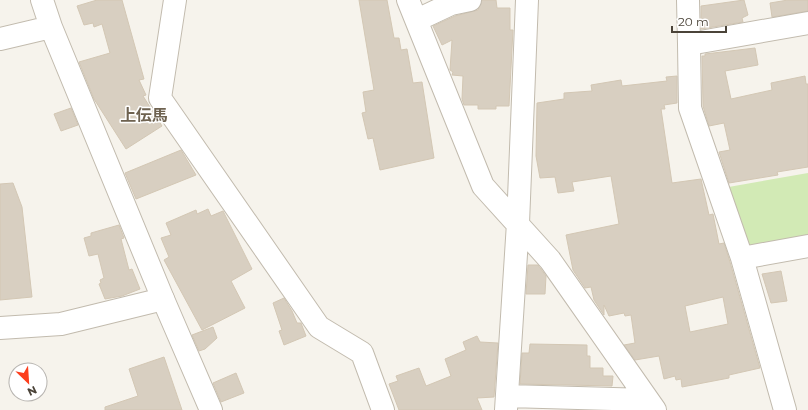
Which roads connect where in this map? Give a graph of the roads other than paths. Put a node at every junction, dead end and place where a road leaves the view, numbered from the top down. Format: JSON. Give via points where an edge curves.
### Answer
{"nodes":[{"id":1,"x":42,"y":0,"type":"edge"},
{"id":2,"x":175,"y":0,"type":"edge"},
{"id":3,"x":408,"y":0,"type":"edge"},
{"id":4,"x":470,"y":0,"type":"edge"},
{"id":5,"x":527,"y":0,"type":"edge"},
{"id":6,"x":688,"y":0,"type":"edge"},
{"id":7,"x":417,"y":20,"type":"junction"},
{"id":8,"x":808,"y":23,"type":"edge"},
{"id":9,"x":51,"y":27,"type":"junction"},
{"id":10,"x":0,"y":39,"type":"edge"},
{"id":11,"x":689,"y":44,"type":"junction"},
{"id":12,"x":518,"y":223,"type":"junction"},
{"id":13,"x":808,"y":246,"type":"edge"},
{"id":14,"x":742,"y":258,"type":"junction"},
{"id":15,"x":162,"y":299,"type":"junction"},
{"id":16,"x":0,"y":328,"type":"edge"},
{"id":17,"x":507,"y":403,"type":"edge"},
{"id":18,"x":652,"y":405,"type":"edge"},
{"id":19,"x":211,"y":410,"type":"edge"},
{"id":20,"x":382,"y":410,"type":"edge"},
{"id":21,"x":785,"y":410,"type":"edge"}],
"edges":[{"from":1,"to":9,"type":"street"},
{"from":2,"to":20,"type":"street","via":[[160,98],[319,327],[362,353]]},
{"from":3,"to":7,"type":"street"},
{"from":4,"to":7,"type":"street","via":[[451,4]]},
{"from":5,"to":12,"type":"street"},
{"from":6,"to":11,"type":"street"},
{"from":7,"to":12,"type":"street","via":[[483,186]]},
{"from":8,"to":11,"type":"street"},
{"from":9,"to":10,"type":"street"},
{"from":9,"to":15,"type":"street"},
{"from":11,"to":14,"type":"street","via":[[690,108]]},
{"from":12,"to":17,"type":"street"},
{"from":12,"to":18,"type":"street","via":[[550,260]]},
{"from":13,"to":14,"type":"street"},
{"from":14,"to":21,"type":"street"},
{"from":15,"to":16,"type":"street","via":[[61,324]]},
{"from":15,"to":19,"type":"street"},
{"from":17,"to":18,"type":"street"}]}
